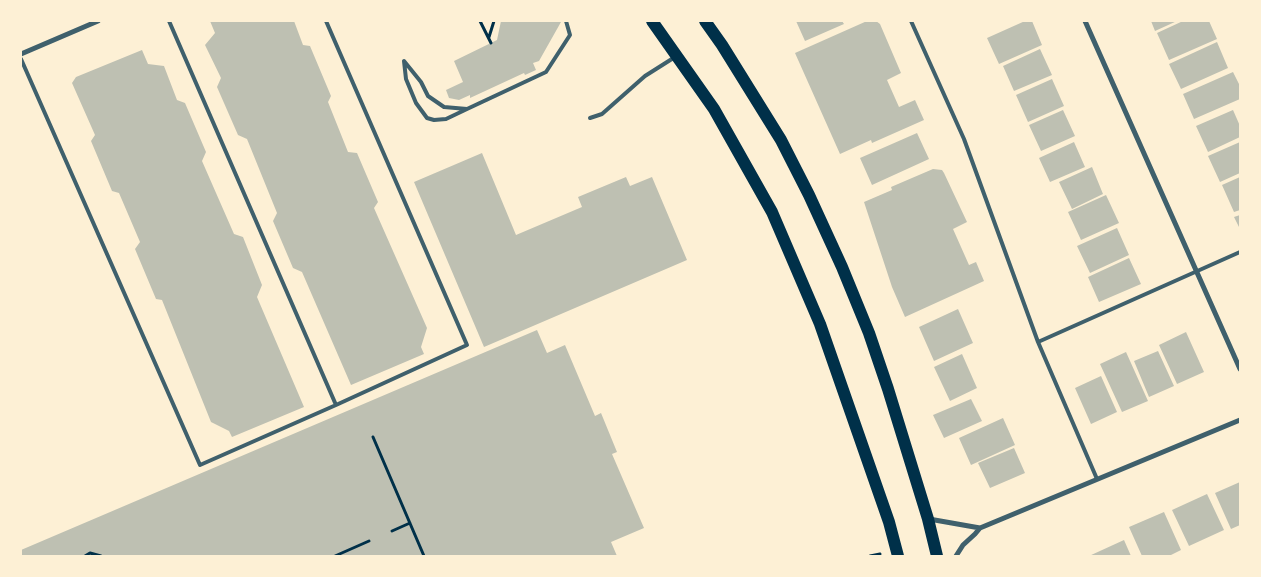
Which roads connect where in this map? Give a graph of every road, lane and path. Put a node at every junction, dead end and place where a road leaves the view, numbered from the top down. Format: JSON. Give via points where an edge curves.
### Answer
{"nodes":[{"id":1,"x":98,"y":21,"type":"edge"},
{"id":2,"x":169,"y":21,"type":"edge"},
{"id":3,"x":326,"y":21,"type":"edge"},
{"id":4,"x":480,"y":21,"type":"edge"},
{"id":5,"x":494,"y":21,"type":"edge"},
{"id":6,"x":566,"y":21,"type":"edge"},
{"id":7,"x":652,"y":21,"type":"edge"},
{"id":8,"x":705,"y":21,"type":"edge"},
{"id":9,"x":911,"y":21,"type":"edge"},
{"id":10,"x":1085,"y":21,"type":"edge"},
{"id":11,"x":489,"y":38,"type":"junction"},
{"id":12,"x":491,"y":43,"type":"dead end"},
{"id":13,"x":21,"y":54,"type":"edge"},
{"id":14,"x":677,"y":56,"type":"junction"},
{"id":15,"x":21,"y":58,"type":"edge"},
{"id":16,"x":467,"y":108,"type":"junction"},
{"id":17,"x":590,"y":118,"type":"dead end"},
{"id":18,"x":1240,"y":252,"type":"edge"},
{"id":19,"x":1196,"y":271,"type":"junction"},
{"id":20,"x":1038,"y":342,"type":"junction"},
{"id":21,"x":1240,"y":369,"type":"edge"},
{"id":22,"x":336,"y":405,"type":"junction"},
{"id":23,"x":1240,"y":420,"type":"edge"},
{"id":24,"x":373,"y":437,"type":"dead end"},
{"id":25,"x":1097,"y":479,"type":"junction"},
{"id":26,"x":928,"y":519,"type":"junction"},
{"id":27,"x":410,"y":524,"type":"junction"},
{"id":28,"x":980,"y":528,"type":"junction"},
{"id":29,"x":392,"y":532,"type":"dead end"},
{"id":30,"x":369,"y":541,"type":"dead end"},
{"id":31,"x":85,"y":556,"type":"edge"},
{"id":32,"x":101,"y":556,"type":"edge"},
{"id":33,"x":335,"y":556,"type":"edge"},
{"id":34,"x":424,"y":556,"type":"edge"},
{"id":35,"x":898,"y":556,"type":"edge"},
{"id":36,"x":936,"y":556,"type":"edge"},
{"id":37,"x":956,"y":556,"type":"edge"}],
"edges":[{"from":1,"to":13,"type":"street"},
{"from":2,"to":22,"type":"lane"},
{"from":3,"to":22,"type":"lane","via":[[467,346]]},
{"from":4,"to":11,"type":"path"},
{"from":5,"to":11,"type":"path"},
{"from":6,"to":16,"type":"lane","via":[[570,35],[546,72]]},
{"from":7,"to":14,"type":"main road"},
{"from":8,"to":26,"type":"main road","via":[[781,140],[828,235],[869,332]]},
{"from":9,"to":20,"type":"lane","via":[[964,140]]},
{"from":10,"to":19,"type":"street"},
{"from":11,"to":12,"type":"path"},
{"from":14,"to":17,"type":"lane","via":[[646,76],[602,114]]},
{"from":14,"to":35,"type":"main road","via":[[714,109],[763,193],[804,284],[858,428]]},
{"from":15,"to":22,"type":"lane","via":[[200,465]]},
{"from":16,"to":16,"type":"lane","via":[[444,108],[428,96],[422,82],[404,61],[406,80],[427,118],[446,119]]},
{"from":18,"to":19,"type":"lane"},
{"from":19,"to":20,"type":"lane"},
{"from":19,"to":21,"type":"street"},
{"from":20,"to":25,"type":"lane"},
{"from":23,"to":25,"type":"street"},
{"from":24,"to":27,"type":"path"},
{"from":25,"to":28,"type":"street"},
{"from":26,"to":28,"type":"street"},
{"from":26,"to":36,"type":"main road"},
{"from":27,"to":29,"type":"path"},
{"from":27,"to":34,"type":"path"},
{"from":28,"to":37,"type":"street","via":[[962,545]]},
{"from":30,"to":33,"type":"path"},
{"from":31,"to":32,"type":"path","via":[[90,553]]}]}
